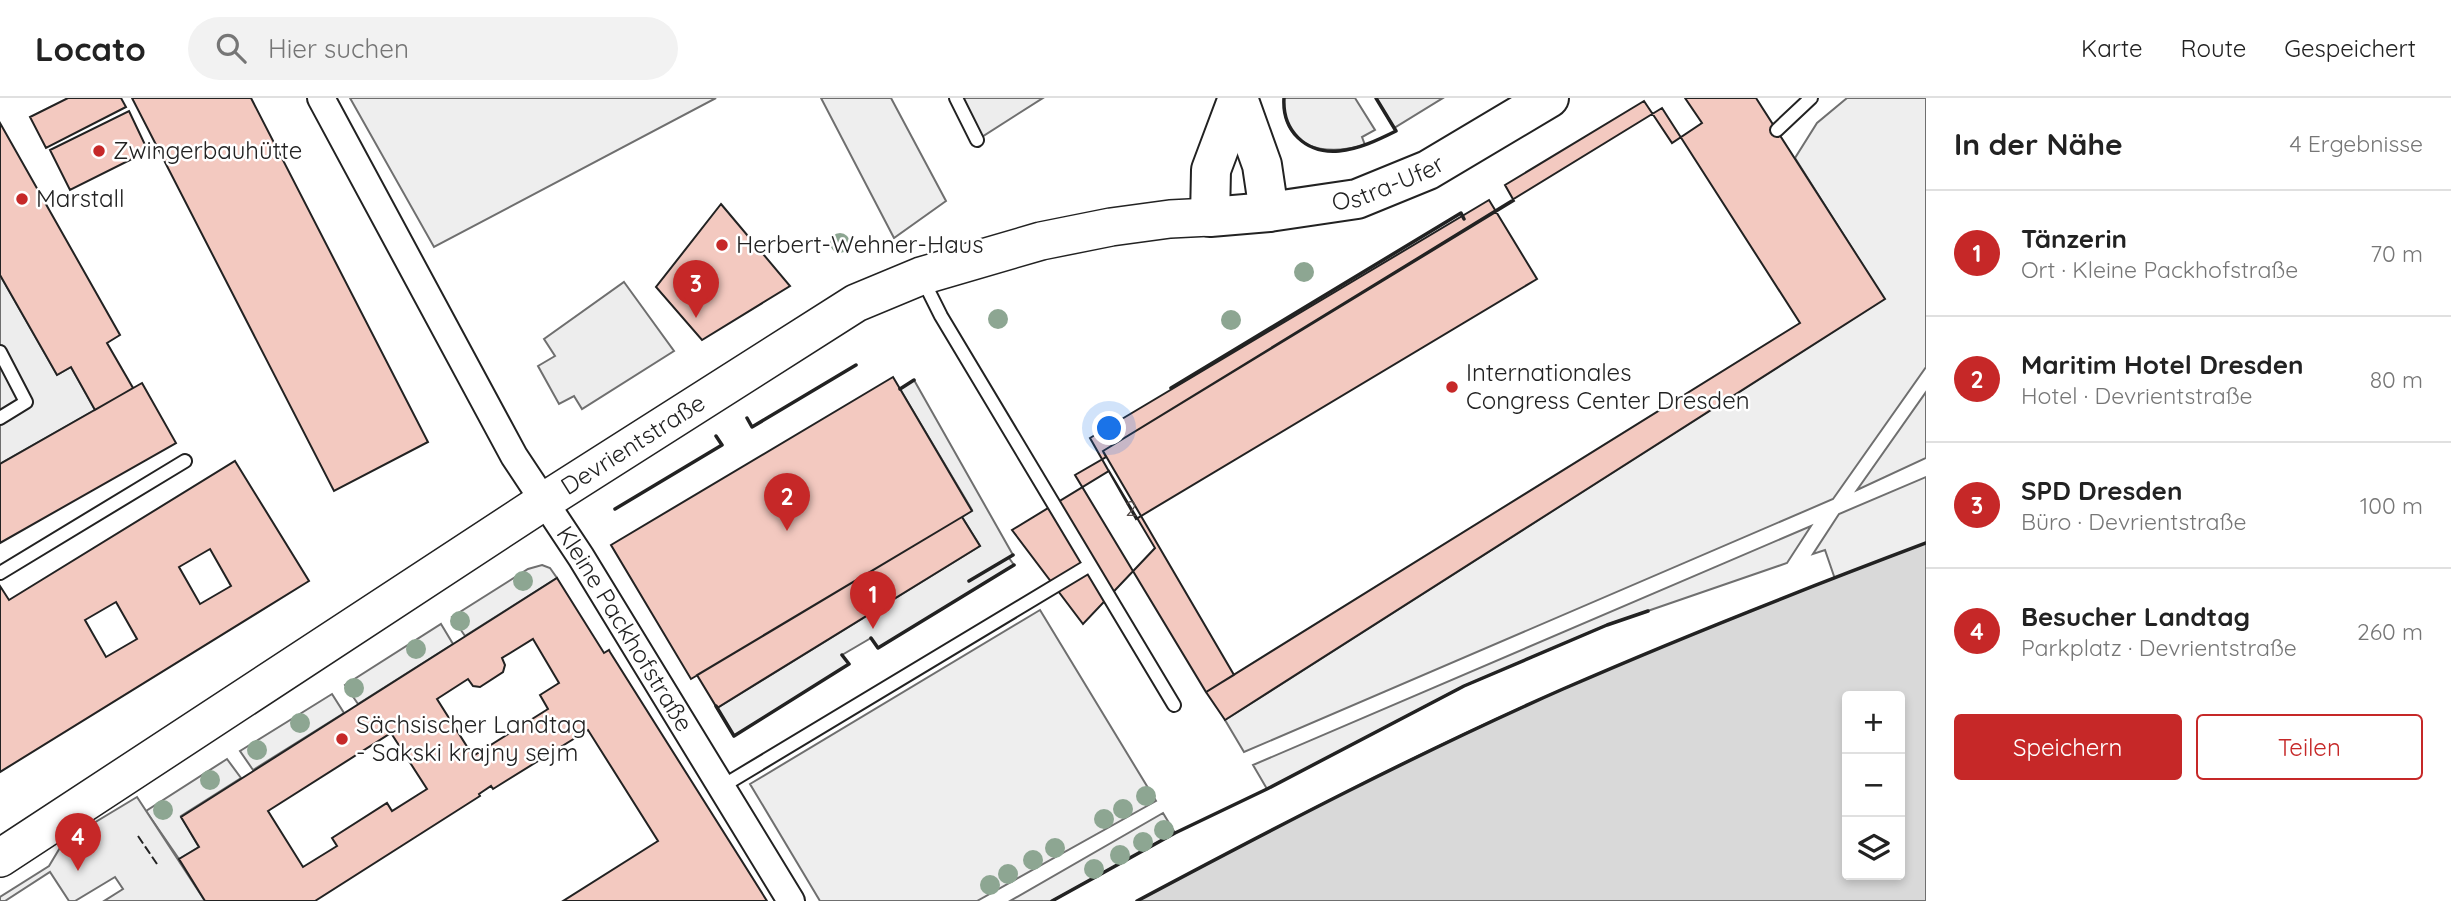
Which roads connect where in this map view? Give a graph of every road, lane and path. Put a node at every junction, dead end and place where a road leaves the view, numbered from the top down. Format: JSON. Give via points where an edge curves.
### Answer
{"nodes":[{"id":1,"x":321,"y":98,"type":"edge"},
{"id":2,"x":956,"y":98,"type":"edge"},
{"id":3,"x":1238,"y":98,"type":"edge"},
{"id":4,"x":1549,"y":98,"type":"edge"},
{"id":5,"x":1811,"y":98,"type":"edge"},
{"id":6,"x":1777,"y":130,"type":"dead end"},
{"id":7,"x":977,"y":140,"type":"dead end"},
{"id":8,"x":1269,"y":212,"type":"junction"},
{"id":9,"x":1210,"y":217,"type":"junction"},
{"id":10,"x":921,"y":276,"type":"junction"},
{"id":11,"x":0,"y":352,"type":"edge"},
{"id":12,"x":0,"y":418,"type":"edge"},
{"id":13,"x":185,"y":461,"type":"dead end"},
{"id":14,"x":543,"y":502,"type":"junction"},
{"id":15,"x":1090,"y":565,"type":"junction"},
{"id":16,"x":0,"y":573,"type":"edge"},
{"id":17,"x":1174,"y":705,"type":"dead end"},
{"id":18,"x":721,"y":787,"type":"junction"},
{"id":19,"x":0,"y":858,"type":"edge"},
{"id":20,"x":791,"y":901,"type":"edge"}],
"edges":[{"from":1,"to":14,"type":"street","name":"Kleine Packhofstraße"},
{"from":2,"to":7,"type":"lane"},
{"from":3,"to":8,"type":"main road","via":[[1262,165]]},
{"from":3,"to":9,"type":"main road","via":[[1211,170]]},
{"from":4,"to":8,"type":"main road","name":"Ostra-Ufer","via":[[1428,170],[1394,185],[1357,200]]},
{"from":5,"to":6,"type":"lane"},
{"from":8,"to":9,"type":"main road","name":"Ostra-Ufer"},
{"from":9,"to":10,"type":"main road","name":"Devrientstraße","via":[[1111,227],[1041,241]]},
{"from":10,"to":14,"type":"main road","name":"Devrientstraße","via":[[856,303]]},
{"from":10,"to":15,"type":"lane"},
{"from":11,"to":12,"type":"lane","via":[[26,402]]},
{"from":13,"to":16,"type":"lane"},
{"from":14,"to":18,"type":"street","name":"Kleine Packhofstraße"},
{"from":14,"to":19,"type":"main road","name":"Devrientstraße"},
{"from":15,"to":17,"type":"lane"},
{"from":15,"to":18,"type":"lane"},
{"from":18,"to":20,"type":"street","name":"Kleine Packhofstraße"}]}
